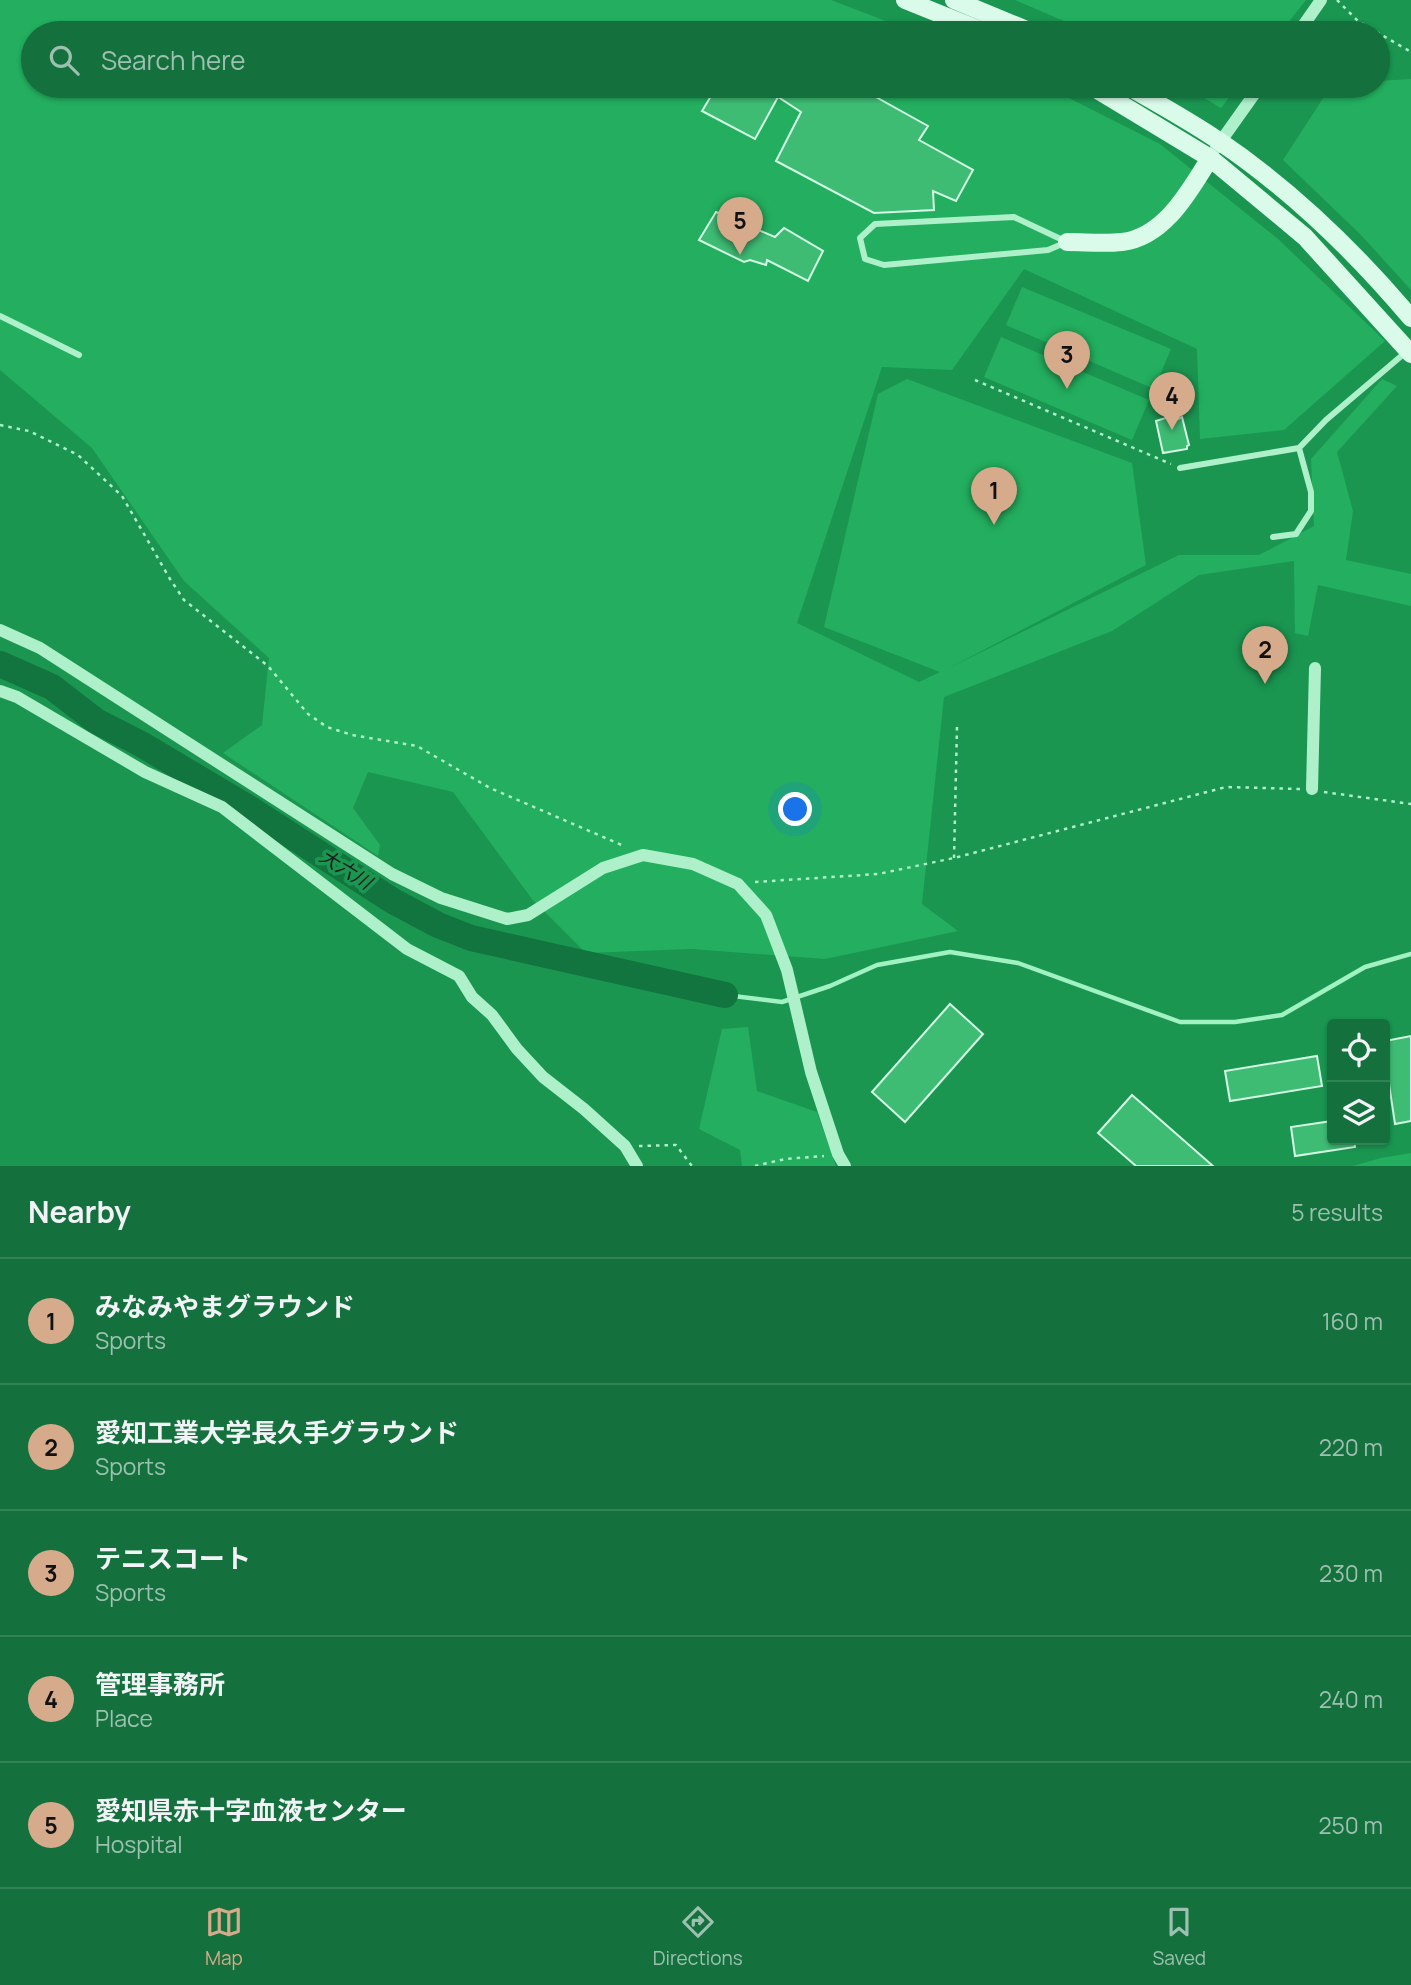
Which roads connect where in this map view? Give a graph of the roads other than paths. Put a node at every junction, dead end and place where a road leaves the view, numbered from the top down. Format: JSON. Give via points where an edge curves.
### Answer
{"nodes":[{"id":1,"x":905,"y":0,"type":"edge"},
{"id":2,"x":954,"y":0,"type":"edge"},
{"id":3,"x":1321,"y":0,"type":"edge"},
{"id":4,"x":957,"y":21,"type":"edge"},
{"id":5,"x":1005,"y":21,"type":"edge"},
{"id":6,"x":1307,"y":21,"type":"edge"},
{"id":7,"x":1111,"y":98,"type":"edge"},
{"id":8,"x":1148,"y":98,"type":"edge"},
{"id":9,"x":1251,"y":98,"type":"edge"},
{"id":10,"x":1220,"y":141,"type":"junction"},
{"id":11,"x":1210,"y":158,"type":"junction"},
{"id":12,"x":1067,"y":242,"type":"junction"},
{"id":13,"x":0,"y":316,"type":"edge"},
{"id":14,"x":1411,"y":318,"type":"edge"},
{"id":15,"x":1409,"y":352,"type":"edge"},
{"id":16,"x":79,"y":355,"type":"dead end"},
{"id":17,"x":1299,"y":448,"type":"junction"},
{"id":18,"x":1180,"y":468,"type":"road end"},
{"id":19,"x":1273,"y":537,"type":"dead end"},
{"id":20,"x":0,"y":630,"type":"edge"},
{"id":21,"x":1315,"y":667,"type":"dead end"},
{"id":22,"x":0,"y":691,"type":"edge"},
{"id":23,"x":1311,"y":789,"type":"road end"},
{"id":24,"x":637,"y":1166,"type":"edge"},
{"id":25,"x":845,"y":1166,"type":"edge"}],
"edges":[{"from":1,"to":4,"type":"main road"},
{"from":2,"to":5,"type":"main road"},
{"from":3,"to":6,"type":"street"},
{"from":7,"to":11,"type":"main road"},
{"from":8,"to":10,"type":"main road"},
{"from":9,"to":10,"type":"street"},
{"from":10,"to":11,"type":"street"},
{"from":10,"to":14,"type":"main road","via":[[1320,223]]},
{"from":11,"to":12,"type":"main road","via":[[1182,202],[1153,230],[1124,242]]},
{"from":11,"to":15,"type":"main road","via":[[1305,237]]},
{"from":12,"to":12,"type":"lane","via":[[1048,250],[884,265],[865,259],[860,238],[875,225],[1014,217]]},
{"from":13,"to":16,"type":"lane"},
{"from":15,"to":17,"type":"lane"},
{"from":17,"to":18,"type":"lane"},
{"from":17,"to":19,"type":"lane","via":[[1311,492],[1311,512],[1296,534]]},
{"from":20,"to":25,"type":"street","via":[[40,648],[392,874],[441,898],[507,919],[528,915],[603,868],[643,855],[693,864],[738,884],[766,915],[787,970],[810,1072]]},
{"from":21,"to":23,"type":"street"},
{"from":22,"to":24,"type":"street","via":[[18,697],[145,772],[222,807],[408,949],[459,976],[472,998],[492,1015],[543,1077],[625,1146]]}]}
